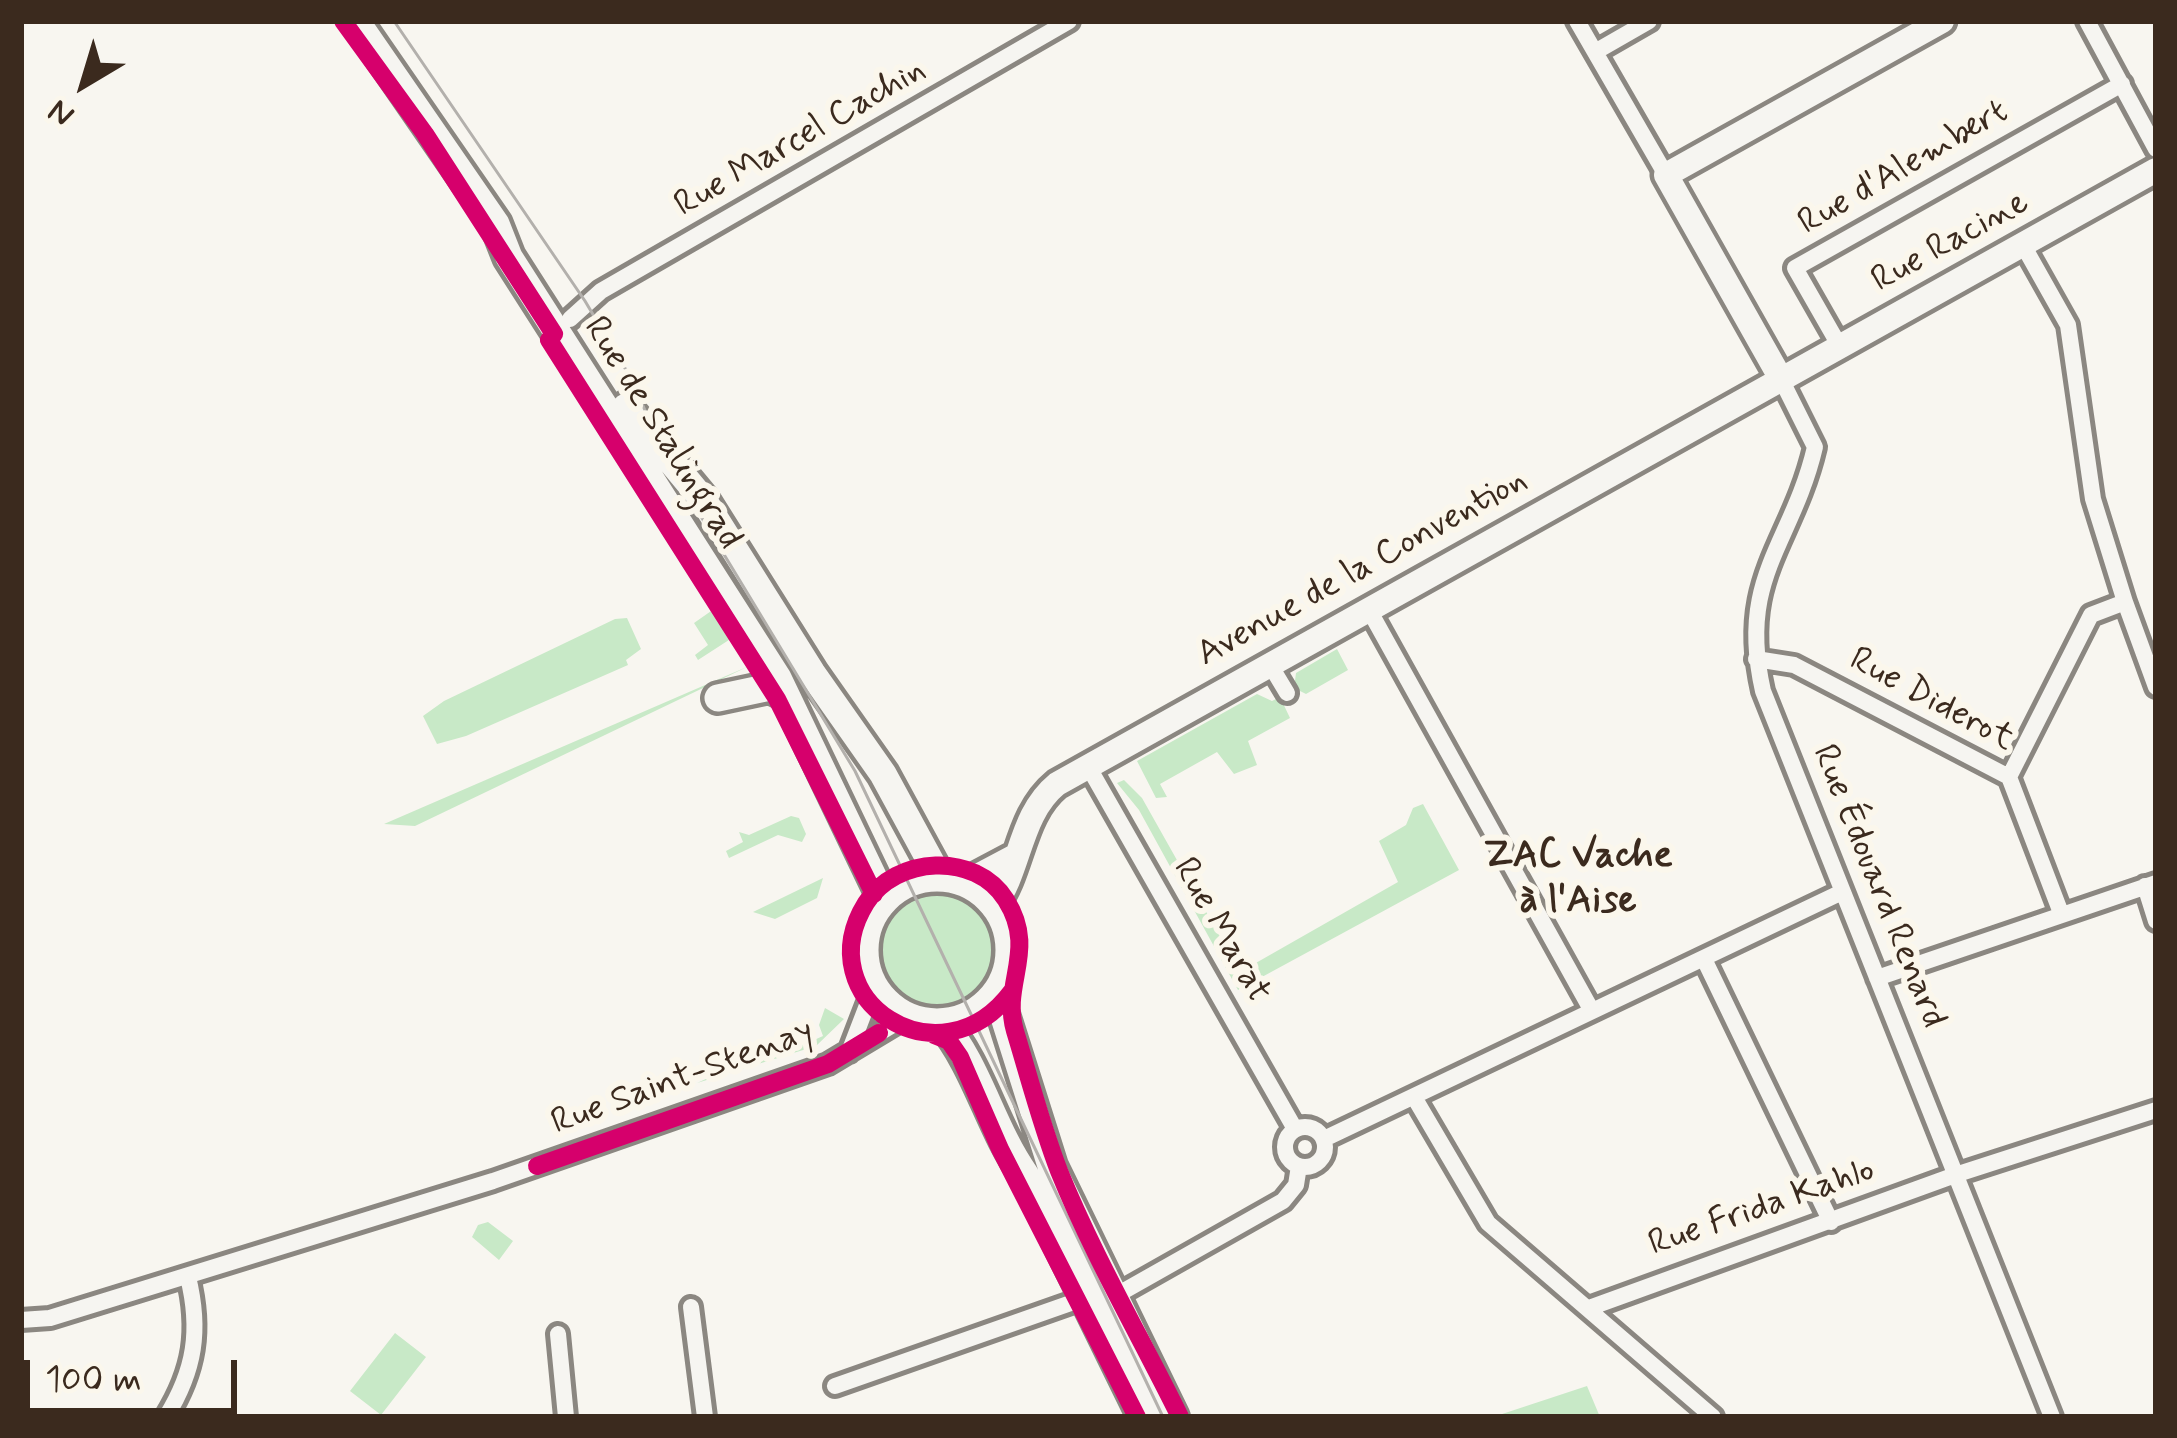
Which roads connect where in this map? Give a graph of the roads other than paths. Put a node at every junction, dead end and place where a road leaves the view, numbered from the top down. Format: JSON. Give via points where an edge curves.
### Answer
{"nodes":[{"id":1,"x":356,"y":21,"type":"edge"},
{"id":2,"x":1070,"y":21,"type":"edge"},
{"id":3,"x":1577,"y":21,"type":"edge"},
{"id":4,"x":1649,"y":21,"type":"edge"},
{"id":5,"x":1942,"y":21,"type":"edge"},
{"id":6,"x":2087,"y":21,"type":"edge"},
{"id":7,"x":1595,"y":52,"type":"junction"},
{"id":8,"x":2122,"y":84,"type":"junction"},
{"id":9,"x":2156,"y":148,"type":"edge"},
{"id":10,"x":2156,"y":170,"type":"edge"},
{"id":11,"x":1666,"y":175,"type":"junction"},
{"id":12,"x":2023,"y":245,"type":"junction"},
{"id":13,"x":567,"y":330,"type":"junction"},
{"id":14,"x":1839,"y":345,"type":"junction"},
{"id":15,"x":1781,"y":379,"type":"junction"},
{"id":16,"x":2125,"y":602,"type":"junction"},
{"id":17,"x":1367,"y":608,"type":"junction"},
{"id":18,"x":760,"y":650,"type":"junction"},
{"id":19,"x":1756,"y":658,"type":"junction"},
{"id":20,"x":1269,"y":663,"type":"junction"},
{"id":21,"x":2156,"y":683,"type":"edge"},
{"id":22,"x":1286,"y":693,"type":"dead end"},
{"id":23,"x":786,"y":695,"type":"junction"},
{"id":24,"x":1088,"y":766,"type":"junction"},
{"id":25,"x":2009,"y":777,"type":"junction"},
{"id":26,"x":1013,"y":857,"type":"junction"},
{"id":27,"x":952,"y":880,"type":"junction"},
{"id":28,"x":2151,"y":884,"type":"edge"},
{"id":29,"x":1842,"y":892,"type":"junction"},
{"id":30,"x":884,"y":899,"type":"junction"},
{"id":31,"x":994,"y":906,"type":"junction"},
{"id":32,"x":2061,"y":914,"type":"junction"},
{"id":33,"x":2156,"y":921,"type":"edge"},
{"id":34,"x":1704,"y":959,"type":"junction"},
{"id":35,"x":1877,"y":979,"type":"junction"},
{"id":36,"x":874,"y":987,"type":"junction"},
{"id":37,"x":996,"y":992,"type":"junction"},
{"id":38,"x":1592,"y":1011,"type":"junction"},
{"id":39,"x":908,"y":1016,"type":"junction"},
{"id":40,"x":942,"y":1022,"type":"junction"},
{"id":41,"x":849,"y":1052,"type":"junction"},
{"id":42,"x":1414,"y":1097,"type":"junction"},
{"id":43,"x":2156,"y":1110,"type":"edge"},
{"id":44,"x":1294,"y":1129,"type":"junction"},
{"id":45,"x":1324,"y":1139,"type":"junction"},
{"id":46,"x":1298,"y":1166,"type":"junction"},
{"id":47,"x":1958,"y":1174,"type":"junction"},
{"id":48,"x":1831,"y":1222,"type":"junction"},
{"id":49,"x":188,"y":1277,"type":"junction"},
{"id":50,"x":1115,"y":1296,"type":"junction"},
{"id":51,"x":1085,"y":1298,"type":"junction"},
{"id":52,"x":692,"y":1307,"type":"dead end"},
{"id":53,"x":1589,"y":1308,"type":"junction"},
{"id":54,"x":21,"y":1320,"type":"edge"},
{"id":55,"x":558,"y":1334,"type":"dead end"},
{"id":56,"x":836,"y":1386,"type":"dead end"},
{"id":57,"x":166,"y":1417,"type":"edge"},
{"id":58,"x":566,"y":1417,"type":"edge"},
{"id":59,"x":705,"y":1417,"type":"edge"},
{"id":60,"x":1144,"y":1417,"type":"edge"},
{"id":61,"x":1173,"y":1417,"type":"edge"},
{"id":62,"x":1713,"y":1417,"type":"edge"},
{"id":63,"x":2052,"y":1417,"type":"edge"}],
"edges":[{"from":1,"to":13,"type":"main road","name":"Rue de Stalingrad","via":[[496,224],[512,230]]},
{"from":2,"to":13,"type":"street","name":"Rue Marcel Cachin","via":[[601,291]]},
{"from":3,"to":7,"type":"street"},
{"from":4,"to":7,"type":"street"},
{"from":5,"to":11,"type":"street"},
{"from":6,"to":8,"type":"street"},
{"from":7,"to":11,"type":"street"},
{"from":8,"to":9,"type":"street"},
{"from":8,"to":14,"type":"street","name":"Rue d'Alembert","via":[[1795,268]]},
{"from":10,"to":12,"type":"street","name":"Rue Racine"},
{"from":11,"to":15,"type":"street"},
{"from":12,"to":14,"type":"street","name":"Rue Racine"},
{"from":12,"to":16,"type":"street","via":[[2068,325],[2093,499]]},
{"from":13,"to":18,"type":"main road","name":"Rue de Stalingrad"},
{"from":13,"to":27,"type":"main road","name":"Rue de Stalingrad","via":[[704,501]]},
{"from":14,"to":15,"type":"street","name":"Rue Racine"},
{"from":15,"to":17,"type":"street","name":"Avenue de la Convention"},
{"from":15,"to":19,"type":"street","name":"Rue Édouard Renard","via":[[1815,447],[1760,586]]},
{"from":16,"to":21,"type":"street"},
{"from":16,"to":25,"type":"street","via":[[2091,615]]},
{"from":17,"to":20,"type":"street","name":"Avenue de la Convention"},
{"from":17,"to":38,"type":"street"},
{"from":18,"to":23,"type":"main road","name":"Rue de Stalingrad"},
{"from":18,"to":23,"type":"main road","via":[[751,674],[718,698],[761,687]]},
{"from":19,"to":25,"type":"street","name":"Rue Diderot","via":[[1794,665]]},
{"from":19,"to":29,"type":"street","name":"Rue Édouard Renard"},
{"from":20,"to":22,"type":"street"},
{"from":20,"to":24,"type":"street","name":"Avenue de la Convention"},
{"from":23,"to":30,"type":"main road","name":"Rue de Stalingrad"},
{"from":24,"to":26,"type":"street","name":"Avenue de la Convention","via":[[1045,795]]},
{"from":24,"to":44,"type":"street","name":"Rue Marat"},
{"from":25,"to":32,"type":"street","name":"Rue Diderot"},
{"from":26,"to":27,"type":"street"},
{"from":26,"to":31,"type":"street","name":"Avenue de la Convention"},
{"from":27,"to":30,"type":"main road","via":[[911,881]]},
{"from":27,"to":31,"type":"main road"},
{"from":28,"to":32,"type":"street"},
{"from":28,"to":33,"type":"street"},
{"from":29,"to":34,"type":"street"},
{"from":29,"to":35,"type":"street","name":"Rue Édouard Renard"},
{"from":30,"to":36,"type":"main road","via":[[865,939]]},
{"from":31,"to":37,"type":"main road","via":[[1009,956]]},
{"from":32,"to":35,"type":"street"},
{"from":34,"to":38,"type":"street"},
{"from":34,"to":48,"type":"street"},
{"from":35,"to":47,"type":"street","name":"Rue Édouard Renard"},
{"from":36,"to":39,"type":"main road"},
{"from":36,"to":41,"type":"street","name":"Rue Saint-Stenay"},
{"from":37,"to":40,"type":"main road","via":[[973,1012]]},
{"from":37,"to":50,"type":"main road","via":[[1051,1166]]},
{"from":38,"to":42,"type":"street"},
{"from":39,"to":40,"type":"main road"},
{"from":39,"to":41,"type":"street","name":"Rue Saint-Stenay"},
{"from":40,"to":51,"type":"main road"},
{"from":41,"to":49,"type":"street","name":"Rue Saint-Stenay","via":[[502,1178]]},
{"from":42,"to":45,"type":"street"},
{"from":42,"to":53,"type":"street","via":[[1488,1223]]},
{"from":43,"to":47,"type":"street","name":"Rue Frida Kahlo"},
{"from":44,"to":45,"type":"street","via":[[1308,1126]]},
{"from":44,"to":46,"type":"street","via":[[1285,1152]]},
{"from":45,"to":46,"type":"street","via":[[1322,1158]]},
{"from":46,"to":50,"type":"street","via":[[1283,1201]]},
{"from":47,"to":48,"type":"street","name":"Rue Frida Kahlo"},
{"from":47,"to":63,"type":"street","name":"Rue Édouard Renard"},
{"from":48,"to":53,"type":"street","name":"Rue Frida Kahlo"},
{"from":49,"to":54,"type":"street","name":"Rue Saint-Stenay"},
{"from":49,"to":57,"type":"street","via":[[198,1330]]},
{"from":50,"to":61,"type":"main road"},
{"from":51,"to":56,"type":"street"},
{"from":51,"to":60,"type":"main road"},
{"from":52,"to":59,"type":"street"},
{"from":53,"to":62,"type":"street"},
{"from":55,"to":58,"type":"street"}]}
